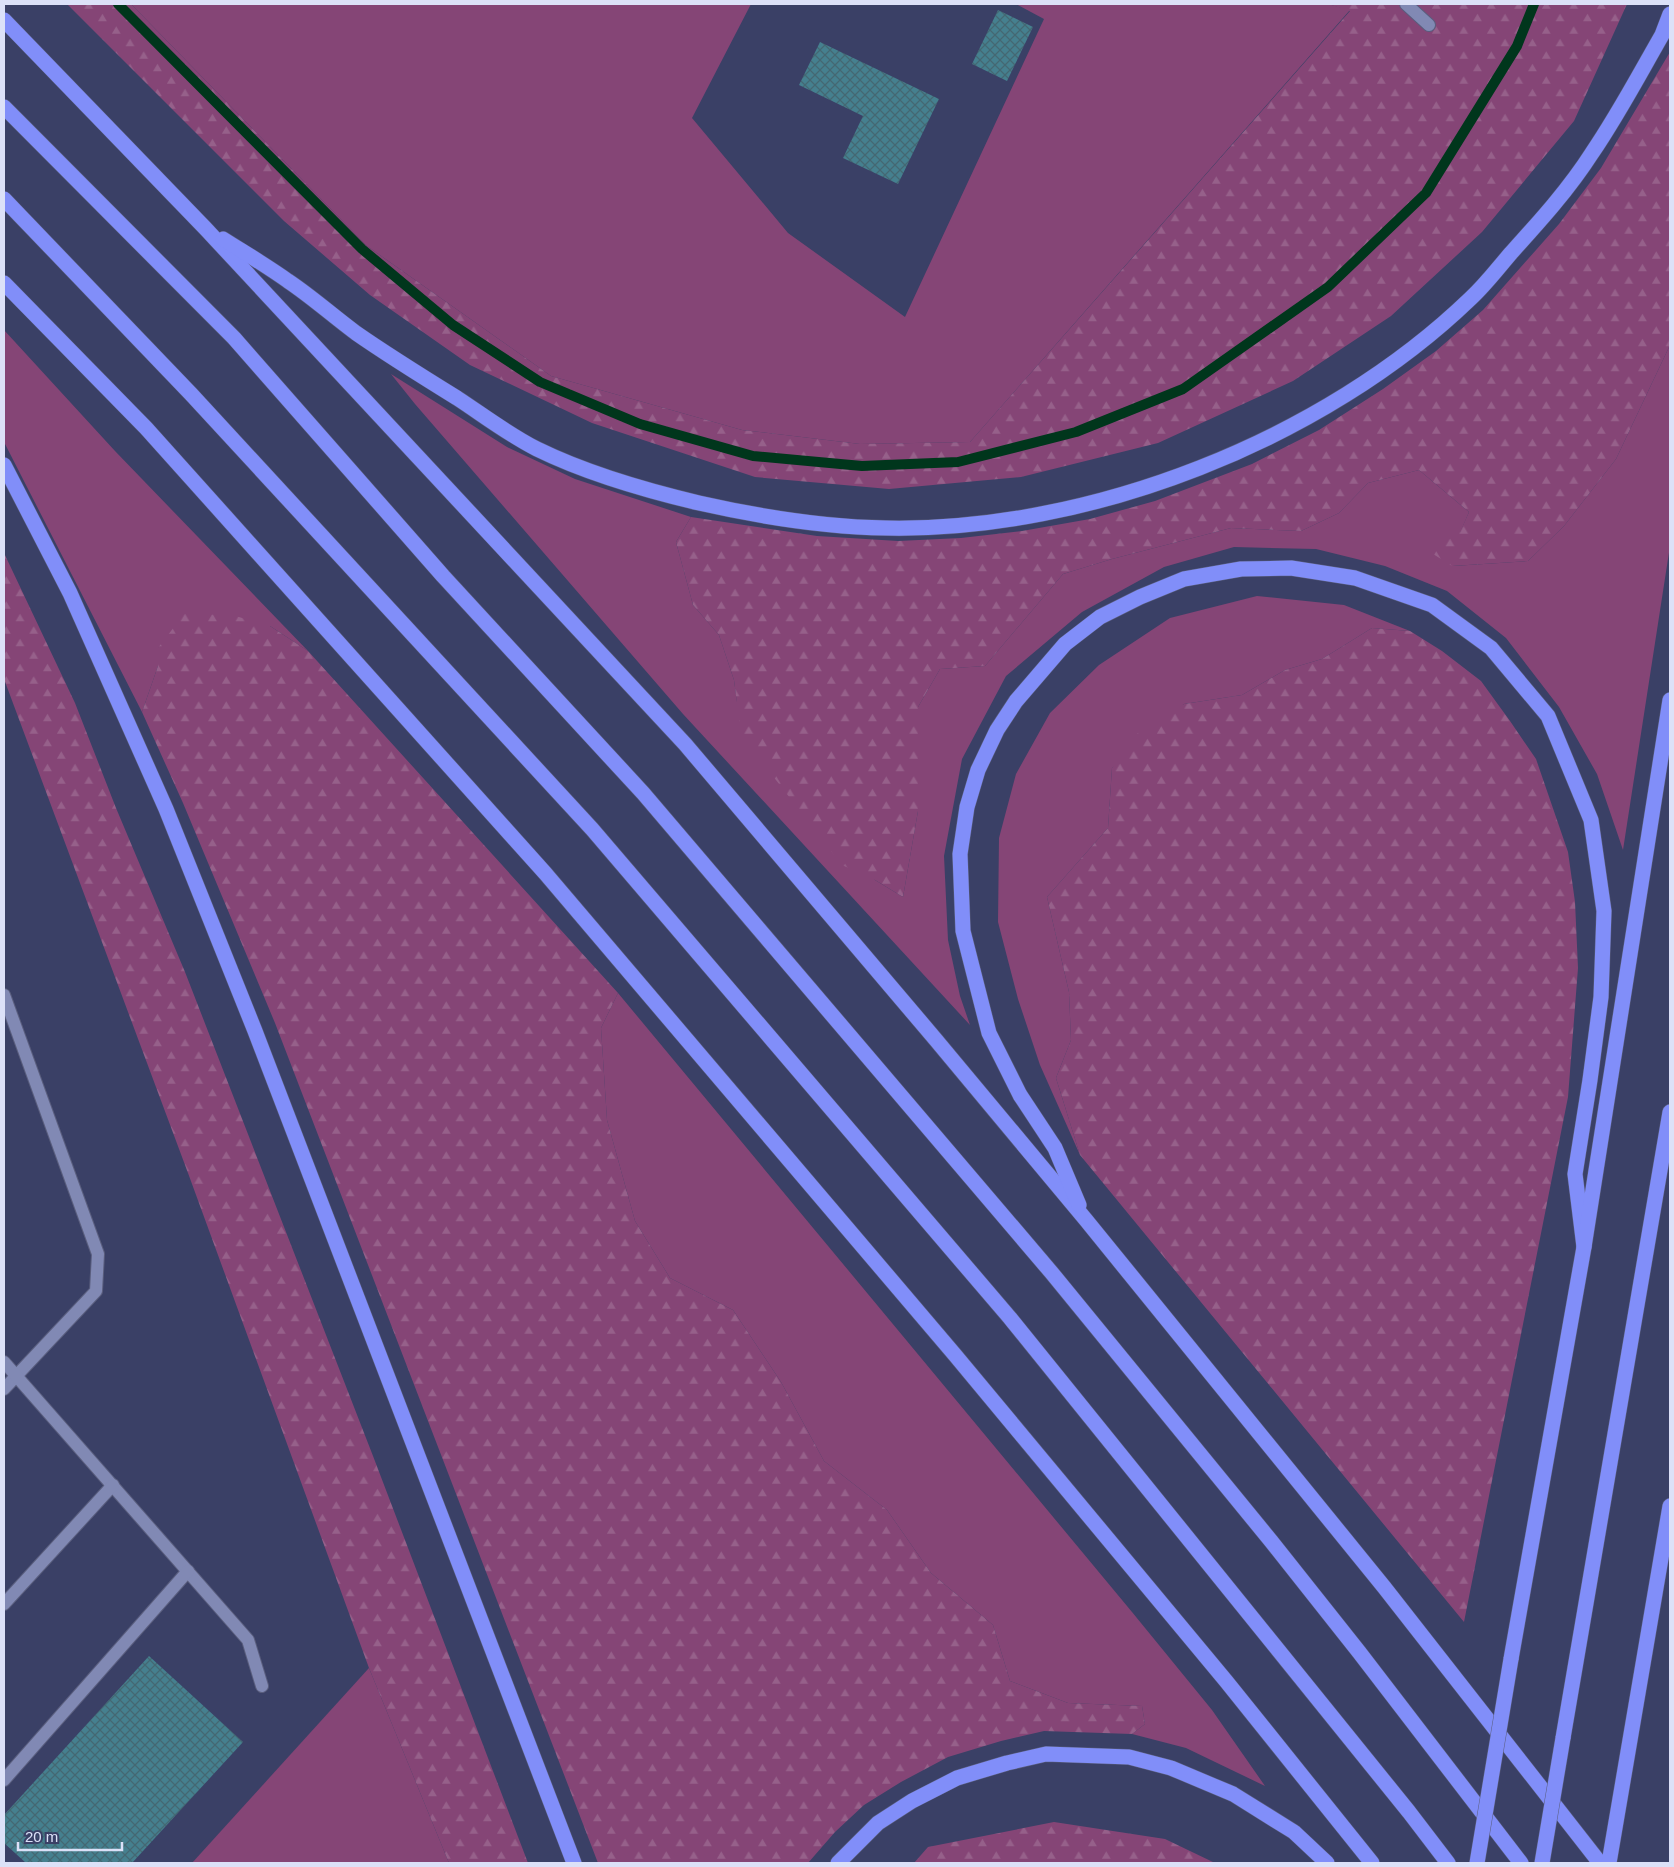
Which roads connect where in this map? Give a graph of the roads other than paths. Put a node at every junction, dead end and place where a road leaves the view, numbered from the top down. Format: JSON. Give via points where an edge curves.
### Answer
{"nodes":[{"id":1,"x":1406,"y":4,"type":"edge"},
{"id":2,"x":1670,"y":14,"type":"edge"},
{"id":3,"x":4,"y":20,"type":"edge"},
{"id":4,"x":1429,"y":25,"type":"dead end"},
{"id":5,"x":4,"y":107,"type":"edge"},
{"id":6,"x":4,"y":199,"type":"edge"},
{"id":7,"x":205,"y":228,"type":"junction"},
{"id":8,"x":4,"y":283,"type":"edge"},
{"id":9,"x":4,"y":465,"type":"edge"},
{"id":10,"x":1670,"y":700,"type":"edge"},
{"id":11,"x":4,"y":995,"type":"edge"},
{"id":12,"x":1670,"y":1112,"type":"edge"},
{"id":13,"x":1086,"y":1220,"type":"junction"},
{"id":14,"x":1584,"y":1247,"type":"junction"},
{"id":15,"x":4,"y":1362,"type":"edge"},
{"id":16,"x":16,"y":1375,"type":"junction"},
{"id":17,"x":4,"y":1389,"type":"edge"},
{"id":18,"x":112,"y":1485,"type":"junction"},
{"id":19,"x":1670,"y":1506,"type":"edge"},
{"id":20,"x":188,"y":1571,"type":"junction"},
{"id":21,"x":4,"y":1604,"type":"edge"},
{"id":22,"x":262,"y":1686,"type":"dead end"},
{"id":23,"x":4,"y":1780,"type":"edge"},
{"id":24,"x":574,"y":1863,"type":"edge"},
{"id":25,"x":838,"y":1863,"type":"edge"},
{"id":26,"x":1327,"y":1863,"type":"edge"},
{"id":27,"x":1372,"y":1863,"type":"edge"},
{"id":28,"x":1448,"y":1863,"type":"edge"},
{"id":29,"x":1477,"y":1863,"type":"edge"},
{"id":30,"x":1521,"y":1863,"type":"edge"},
{"id":31,"x":1542,"y":1863,"type":"edge"},
{"id":32,"x":1600,"y":1863,"type":"edge"},
{"id":33,"x":1609,"y":1863,"type":"edge"}],
"edges":[{"from":1,"to":4,"type":"street"},
{"from":2,"to":7,"type":"highway","via":[[1662,35],[1586,162],[1549,211],[1473,297],[1426,338],[1373,377],[1242,451],[1144,488],[1080,506],[1012,519],[951,526],[888,528],[807,523],[745,514],[653,492],[588,471],[534,448],[356,332],[289,281]]},
{"from":3,"to":7,"type":"highway"},
{"from":5,"to":30,"type":"highway","via":[[234,338],[443,576],[643,793],[1051,1272],[1294,1570]]},
{"from":6,"to":28,"type":"highway","via":[[191,394],[592,829],[1010,1318]]},
{"from":7,"to":13,"type":"highway","via":[[685,744]]},
{"from":8,"to":27,"type":"highway","via":[[146,428],[545,873],[961,1362],[1220,1673]]},
{"from":9,"to":24,"type":"highway","via":[[70,593],[166,809]]},
{"from":10,"to":14,"type":"highway"},
{"from":11,"to":16,"type":"street","via":[[98,1254],[96,1291]]},
{"from":12,"to":31,"type":"highway","bridge":true},
{"from":13,"to":14,"type":"highway","via":[[1055,1148],[1020,1095],[989,1033],[963,931],[960,854],[967,807],[978,770],[997,730],[1016,701],[1065,644],[1100,617],[1184,579],[1241,570],[1291,568],[1355,578],[1432,605],[1491,648],[1548,716],[1591,820],[1604,911],[1601,997],[1575,1174]]},
{"from":13,"to":32,"type":"highway","via":[[1384,1587]]},
{"from":14,"to":29,"type":"highway","bridge":true},
{"from":15,"to":16,"type":"street"},
{"from":16,"to":17,"type":"street"},
{"from":16,"to":18,"type":"street"},
{"from":18,"to":20,"type":"street"},
{"from":18,"to":21,"type":"street"},
{"from":19,"to":33,"type":"highway"},
{"from":20,"to":22,"type":"street","via":[[248,1640]]},
{"from":20,"to":23,"type":"street"},
{"from":25,"to":26,"type":"highway","via":[[878,1822],[912,1801],[957,1778],[1046,1754],[1129,1757],[1171,1768],[1233,1794],[1294,1832]]}]}
